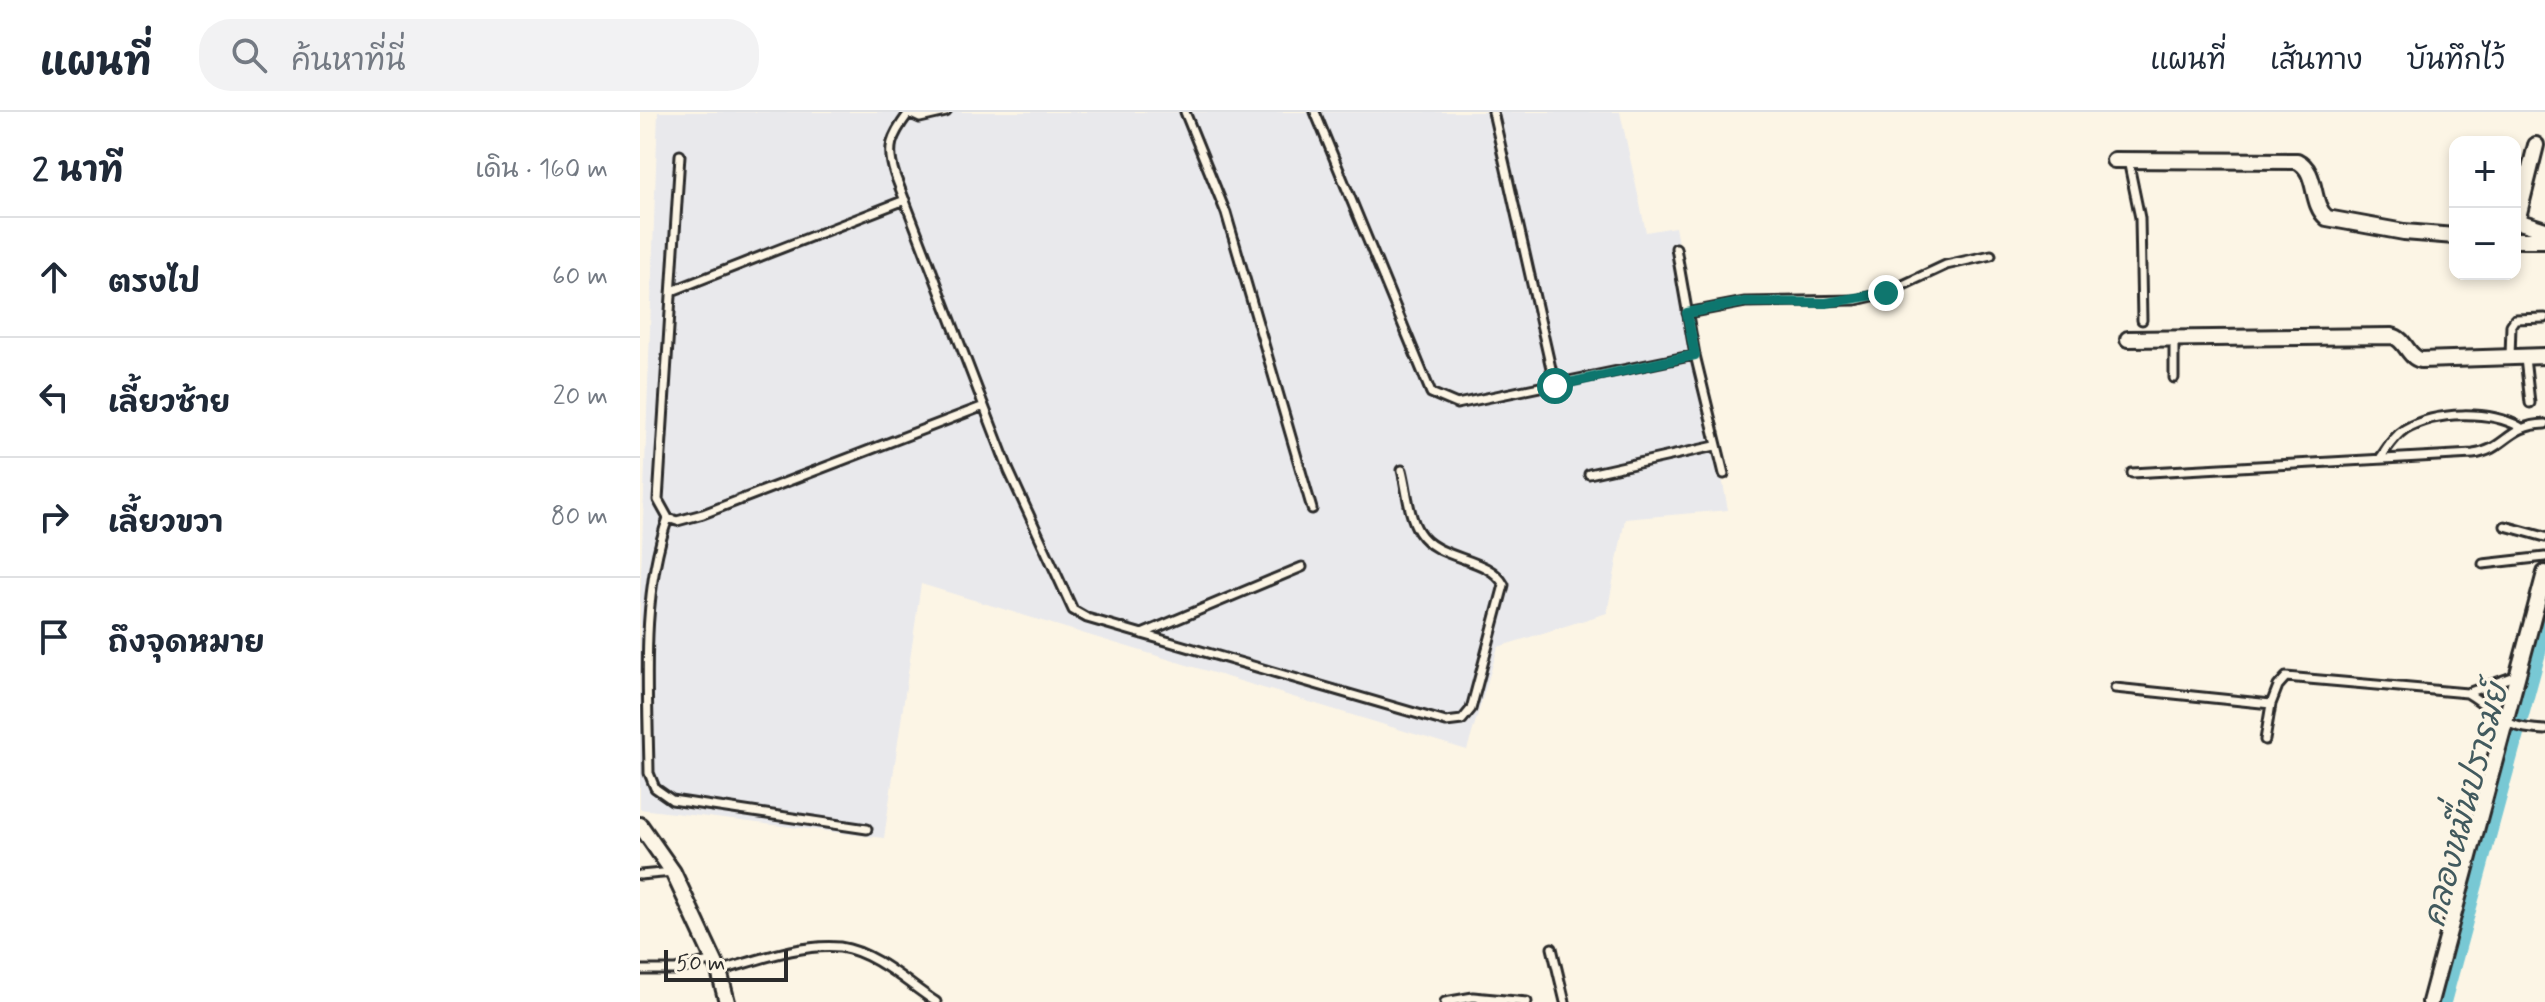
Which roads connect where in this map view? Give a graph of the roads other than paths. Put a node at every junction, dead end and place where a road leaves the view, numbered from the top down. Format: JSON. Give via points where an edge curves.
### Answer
{"nodes":[{"id":1,"x":946,"y":112,"type":"edge"},
{"id":2,"x":1185,"y":112,"type":"edge"},
{"id":3,"x":1315,"y":112,"type":"edge"},
{"id":4,"x":1493,"y":112,"type":"edge"},
{"id":5,"x":907,"y":113,"type":"edge"},
{"id":6,"x":2536,"y":145,"type":"dead end"},
{"id":7,"x":680,"y":155,"type":"dead end"},
{"id":8,"x":2121,"y":160,"type":"joint"},
{"id":9,"x":905,"y":200,"type":"junction"},
{"id":10,"x":2545,"y":230,"type":"edge"},
{"id":11,"x":2449,"y":236,"type":"edge"},
{"id":12,"x":2521,"y":240,"type":"edge"},
{"id":13,"x":2545,"y":240,"type":"edge"},
{"id":14,"x":1676,"y":248,"type":"dead end"},
{"id":15,"x":1991,"y":255,"type":"dead end"},
{"id":16,"x":672,"y":291,"type":"junction"},
{"id":17,"x":1687,"y":313,"type":"junction"},
{"id":18,"x":2545,"y":318,"type":"edge"},
{"id":19,"x":2142,"y":320,"type":"dead end"},
{"id":20,"x":2128,"y":339,"type":"dead end"},
{"id":21,"x":2174,"y":339,"type":"junction"},
{"id":22,"x":1695,"y":355,"type":"junction"},
{"id":23,"x":2545,"y":356,"type":"edge"},
{"id":24,"x":2518,"y":357,"type":"junction"},
{"id":25,"x":2174,"y":378,"type":"dead end"},
{"id":26,"x":1555,"y":386,"type":"junction"},
{"id":27,"x":2530,"y":403,"type":"dead end"},
{"id":28,"x":984,"y":406,"type":"junction"},
{"id":29,"x":2545,"y":424,"type":"edge"},
{"id":30,"x":2520,"y":427,"type":"junction"},
{"id":31,"x":1715,"y":446,"type":"junction"},
{"id":32,"x":2381,"y":457,"type":"junction"},
{"id":33,"x":1402,"y":470,"type":"dead end"},
{"id":34,"x":2132,"y":473,"type":"dead end"},
{"id":35,"x":1589,"y":474,"type":"dead end"},
{"id":36,"x":1724,"y":474,"type":"dead end"},
{"id":37,"x":1312,"y":509,"type":"dead end"},
{"id":38,"x":668,"y":518,"type":"junction"},
{"id":39,"x":2505,"y":526,"type":"dead end"},
{"id":40,"x":2545,"y":537,"type":"edge"},
{"id":41,"x":2545,"y":557,"type":"edge"},
{"id":42,"x":2483,"y":564,"type":"dead end"},
{"id":43,"x":1302,"y":567,"type":"dead end"},
{"id":44,"x":2545,"y":573,"type":"edge"},
{"id":45,"x":1141,"y":634,"type":"junction"},
{"id":46,"x":2517,"y":675,"type":"junction"},
{"id":47,"x":2115,"y":688,"type":"dead end"},
{"id":48,"x":2467,"y":693,"type":"junction"},
{"id":49,"x":2271,"y":704,"type":"junction"},
{"id":50,"x":2503,"y":724,"type":"junction"},
{"id":51,"x":2545,"y":730,"type":"edge"},
{"id":52,"x":2265,"y":740,"type":"dead end"},
{"id":53,"x":640,"y":825,"type":"edge"},
{"id":54,"x":867,"y":829,"type":"dead end"},
{"id":55,"x":673,"y":872,"type":"junction"},
{"id":56,"x":640,"y":875,"type":"edge"},
{"id":57,"x":1552,"y":948,"type":"dead end"},
{"id":58,"x":716,"y":965,"type":"junction"},
{"id":59,"x":640,"y":970,"type":"edge"},
{"id":60,"x":727,"y":1002,"type":"edge"},
{"id":61,"x":936,"y":1002,"type":"edge"},
{"id":62,"x":1445,"y":1002,"type":"edge"},
{"id":63,"x":1527,"y":1002,"type":"edge"},
{"id":64,"x":1565,"y":1002,"type":"edge"},
{"id":65,"x":2430,"y":1002,"type":"edge"}],
"edges":[{"from":1,"to":5,"type":"lane","via":[[920,118]]},
{"from":2,"to":37,"type":"lane","via":[[1226,213]]},
{"from":3,"to":26,"type":"lane","via":[[1431,393],[1457,404]]},
{"from":4,"to":26,"type":"lane"},
{"from":5,"to":9,"type":"lane","via":[[890,138],[889,155]]},
{"from":6,"to":10,"type":"street","via":[[2517,221]]},
{"from":7,"to":16,"type":"lane"},
{"from":8,"to":11,"type":"street","via":[[2297,161],[2309,172],[2327,218]]},
{"from":8,"to":19,"type":"lane","via":[[2140,218]]},
{"from":9,"to":16,"type":"lane"},
{"from":9,"to":28,"type":"lane"},
{"from":12,"to":13,"type":"street"},
{"from":14,"to":17,"type":"lane"},
{"from":15,"to":17,"type":"lane","via":[[1946,265],[1886,293],[1856,300],[1745,302]]},
{"from":16,"to":38,"type":"lane","via":[[658,500]]},
{"from":17,"to":22,"type":"lane"},
{"from":18,"to":24,"type":"lane","via":[[2515,319],[2511,325]]},
{"from":20,"to":21,"type":"street"},
{"from":21,"to":24,"type":"street","via":[[2392,336],[2421,360]]},
{"from":21,"to":25,"type":"lane"},
{"from":22,"to":26,"type":"lane"},
{"from":22,"to":31,"type":"lane"},
{"from":23,"to":24,"type":"street"},
{"from":24,"to":27,"type":"lane"},
{"from":28,"to":38,"type":"lane","via":[[703,514],[677,521]]},
{"from":28,"to":45,"type":"lane","via":[[1073,610]]},
{"from":29,"to":30,"type":"lane"},
{"from":30,"to":32,"type":"lane","via":[[2484,453]]},
{"from":30,"to":32,"type":"lane","via":[[2491,415],[2426,421],[2406,429]]},
{"from":31,"to":35,"type":"lane"},
{"from":31,"to":36,"type":"lane"},
{"from":32,"to":34,"type":"lane"},
{"from":33,"to":45,"type":"lane","via":[[1420,534],[1499,575],[1504,585],[1471,709],[1462,720],[1446,722]]},
{"from":38,"to":54,"type":"lane","via":[[654,551],[647,598],[649,773],[655,788],[672,800]]},
{"from":39,"to":40,"type":"lane"},
{"from":41,"to":42,"type":"lane"},
{"from":43,"to":45,"type":"lane"},
{"from":44,"to":46,"type":"street"},
{"from":46,"to":48,"type":"lane"},
{"from":46,"to":50,"type":"street"},
{"from":47,"to":49,"type":"lane"},
{"from":48,"to":49,"type":"lane","via":[[2300,676],[2286,677]]},
{"from":48,"to":50,"type":"lane"},
{"from":49,"to":52,"type":"lane"},
{"from":50,"to":51,"type":"lane"},
{"from":50,"to":65,"type":"street"},
{"from":53,"to":55,"type":"street"},
{"from":55,"to":56,"type":"lane"},
{"from":55,"to":58,"type":"street"},
{"from":57,"to":64,"type":"lane"},
{"from":58,"to":59,"type":"lane"},
{"from":58,"to":60,"type":"street"},
{"from":58,"to":61,"type":"lane","via":[[841,947],[878,962]]},
{"from":62,"to":63,"type":"lane","via":[[1473,997]]}]}
